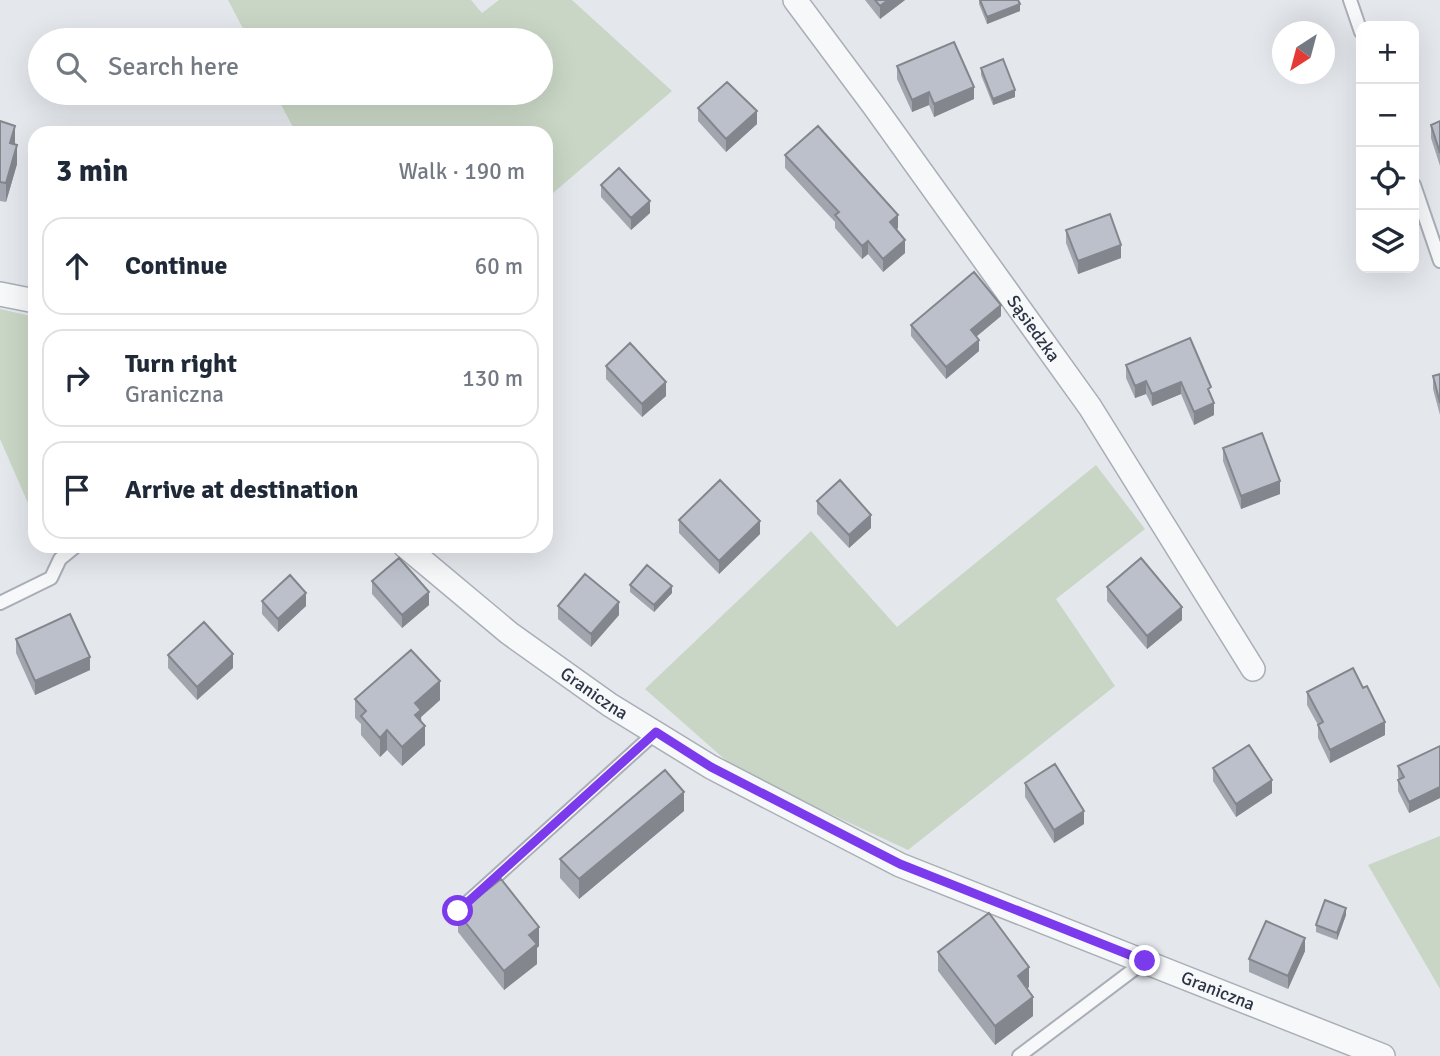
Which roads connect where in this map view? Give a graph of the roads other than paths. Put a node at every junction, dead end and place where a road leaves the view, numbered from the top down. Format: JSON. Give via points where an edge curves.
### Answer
{"nodes":[{"id":1,"x":794,"y":0,"type":"edge"},
{"id":2,"x":1350,"y":0,"type":"edge"},
{"id":3,"x":1357,"y":21,"type":"edge"},
{"id":4,"x":1419,"y":200,"type":"edge"},
{"id":5,"x":1440,"y":261,"type":"edge"},
{"id":6,"x":0,"y":293,"type":"edge"},
{"id":7,"x":28,"y":299,"type":"edge"},
{"id":8,"x":67,"y":553,"type":"edge"},
{"id":9,"x":413,"y":553,"type":"edge"},
{"id":10,"x":0,"y":603,"type":"edge"},
{"id":11,"x":1253,"y":669,"type":"dead end"},
{"id":12,"x":656,"y":732,"type":"junction"},
{"id":13,"x":458,"y":911,"type":"edge"},
{"id":14,"x":1145,"y":961,"type":"junction"},
{"id":15,"x":1019,"y":1056,"type":"edge"},
{"id":16,"x":1383,"y":1056,"type":"edge"}],
"edges":[{"from":1,"to":11,"type":"street","name":"Sąsiedzka","via":[[1090,407]]},
{"from":2,"to":3,"type":"lane"},
{"from":4,"to":5,"type":"lane"},
{"from":6,"to":7,"type":"street"},
{"from":8,"to":10,"type":"lane","via":[[51,578]]},
{"from":9,"to":12,"type":"street","name":"Graniczna","via":[[509,633]]},
{"from":12,"to":13,"type":"lane"},
{"from":12,"to":14,"type":"street","name":"Graniczna","via":[[711,767],[900,864]]},
{"from":14,"to":15,"type":"lane"},
{"from":14,"to":16,"type":"street","name":"Graniczna"}]}
